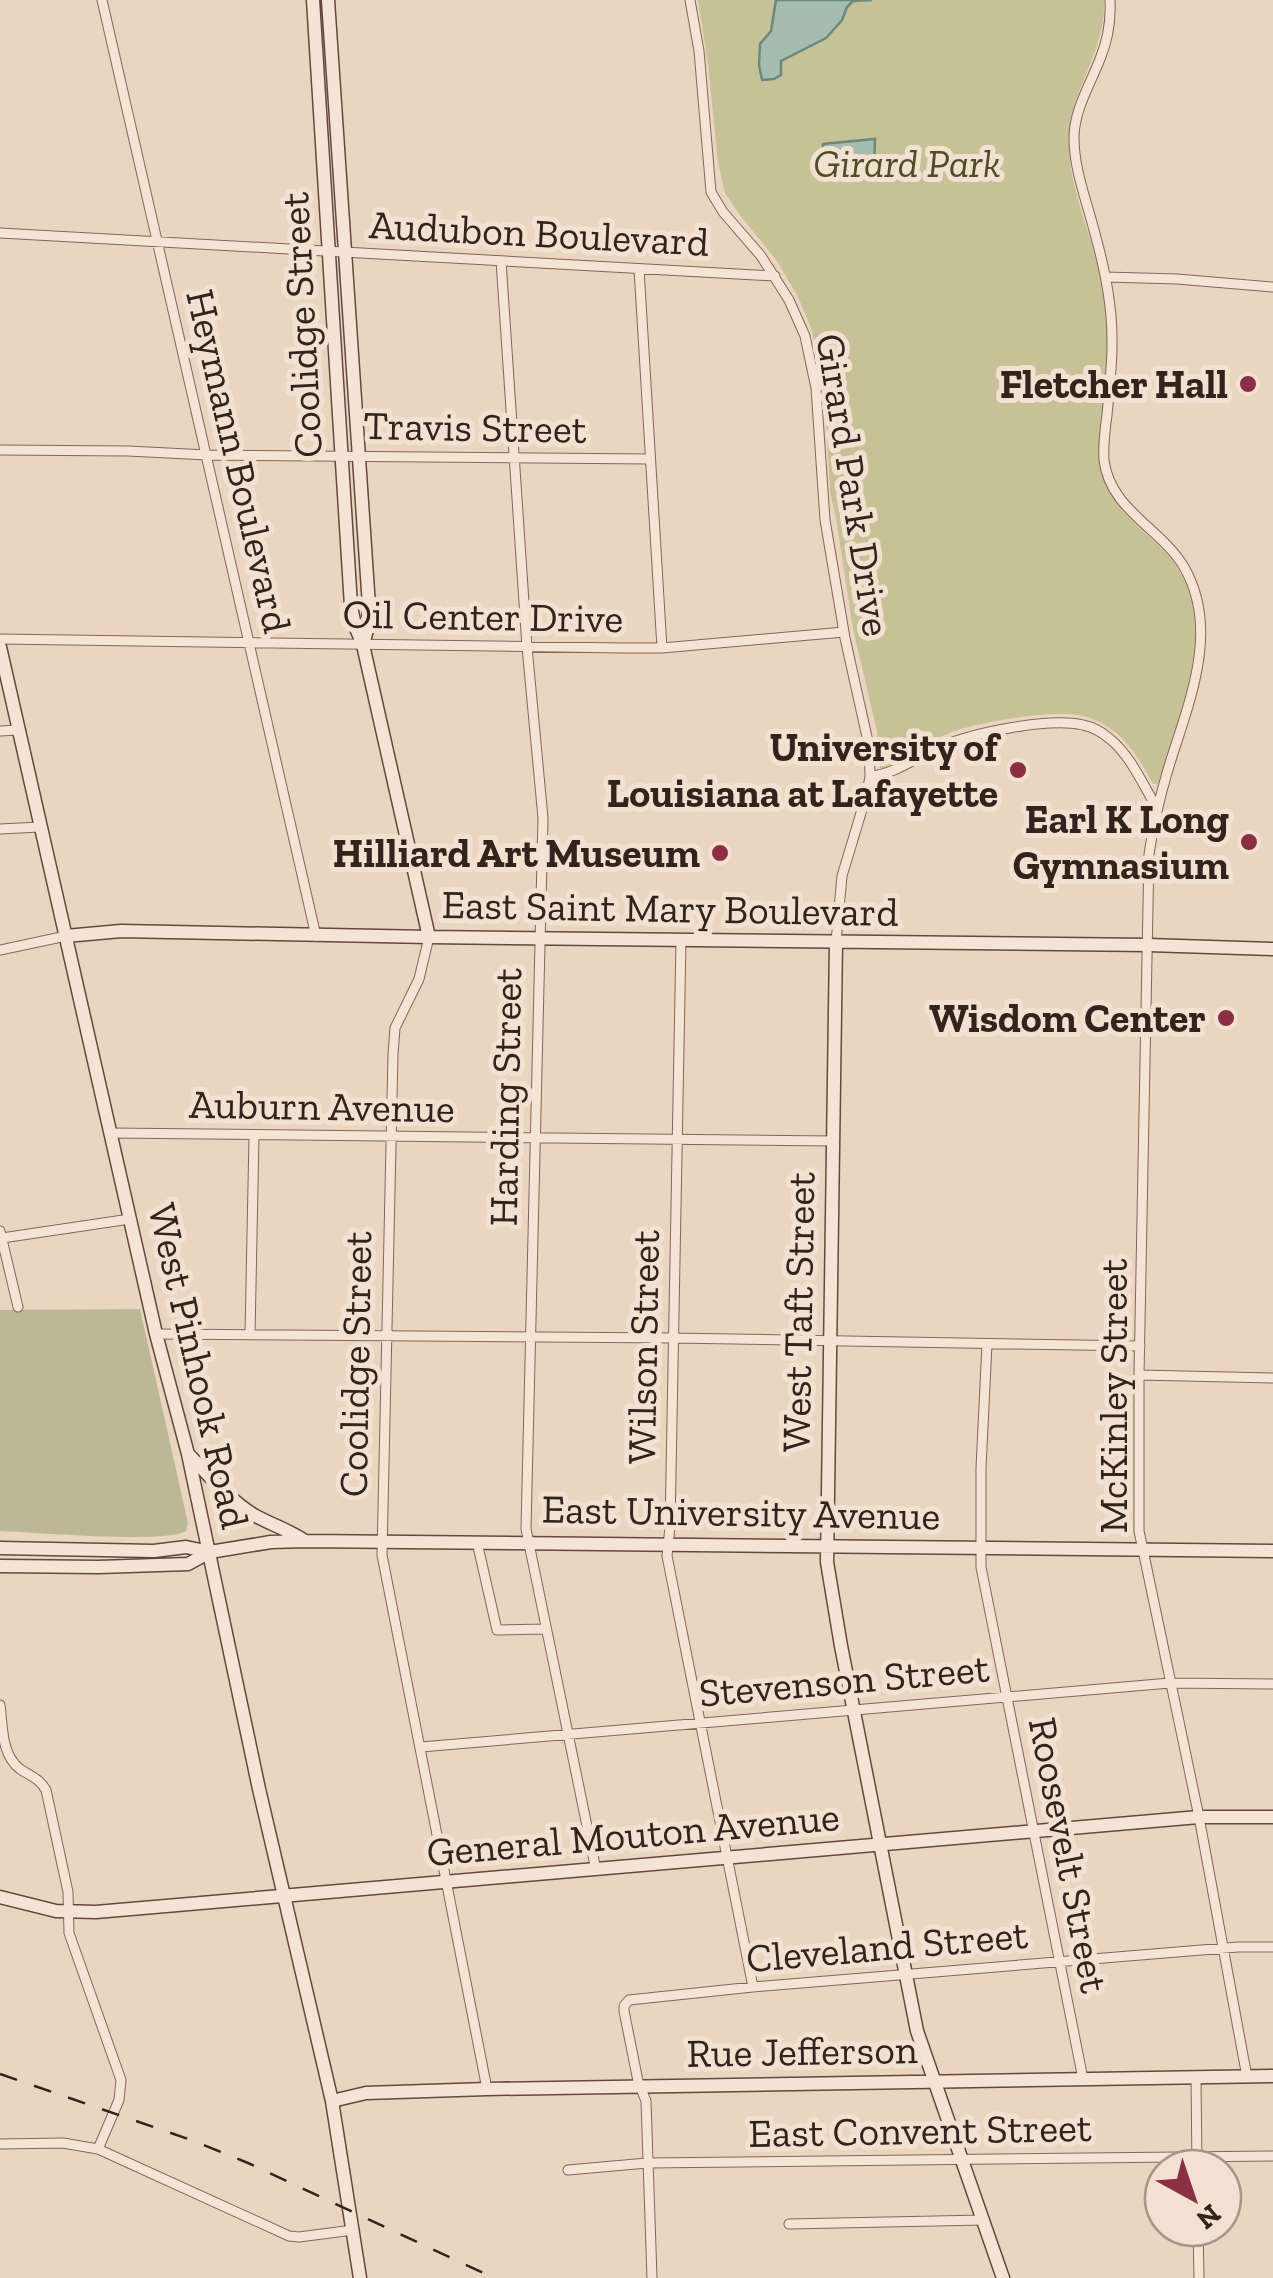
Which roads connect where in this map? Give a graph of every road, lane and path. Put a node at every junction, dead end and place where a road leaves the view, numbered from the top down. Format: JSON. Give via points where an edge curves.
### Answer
{"nodes":[{"id":1,"x":102,"y":0,"type":"edge"},
{"id":2,"x":312,"y":0,"type":"edge"},
{"id":3,"x":328,"y":0,"type":"edge"},
{"id":4,"x":690,"y":0,"type":"edge"},
{"id":5,"x":1110,"y":0,"type":"edge"},
{"id":6,"x":0,"y":233,"type":"edge"},
{"id":7,"x":158,"y":242,"type":"junction"},
{"id":8,"x":330,"y":250,"type":"junction"},
{"id":9,"x":346,"y":251,"type":"junction"},
{"id":10,"x":501,"y":261,"type":"junction"},
{"id":11,"x":639,"y":268,"type":"junction"},
{"id":12,"x":776,"y":276,"type":"junction"},
{"id":13,"x":1106,"y":276,"type":"junction"},
{"id":14,"x":1273,"y":287,"type":"edge"},
{"id":15,"x":0,"y":450,"type":"edge"},
{"id":16,"x":207,"y":455,"type":"junction"},
{"id":17,"x":341,"y":455,"type":"junction"},
{"id":18,"x":359,"y":456,"type":"junction"},
{"id":19,"x":514,"y":458,"type":"junction"},
{"id":20,"x":650,"y":459,"type":"junction"},
{"id":21,"x":844,"y":632,"type":"junction"},
{"id":22,"x":0,"y":639,"type":"edge"},
{"id":23,"x":250,"y":644,"type":"junction"},
{"id":24,"x":363,"y":645,"type":"junction"},
{"id":25,"x":0,"y":647,"type":"edge"},
{"id":26,"x":527,"y":647,"type":"junction"},
{"id":27,"x":662,"y":648,"type":"junction"},
{"id":28,"x":19,"y":730,"type":"junction"},
{"id":29,"x":0,"y":731,"type":"edge"},
{"id":30,"x":870,"y":776,"type":"junction"},
{"id":31,"x":1158,"y":808,"type":"junction"},
{"id":32,"x":40,"y":827,"type":"junction"},
{"id":33,"x":0,"y":829,"type":"edge"},
{"id":34,"x":66,"y":936,"type":"junction"},
{"id":35,"x":316,"y":936,"type":"junction"},
{"id":36,"x":429,"y":937,"type":"junction"},
{"id":37,"x":539,"y":938,"type":"junction"},
{"id":38,"x":681,"y":940,"type":"junction"},
{"id":39,"x":836,"y":942,"type":"junction"},
{"id":40,"x":1148,"y":945,"type":"junction"},
{"id":41,"x":1273,"y":949,"type":"edge"},
{"id":42,"x":0,"y":950,"type":"edge"},
{"id":43,"x":111,"y":1133,"type":"junction"},
{"id":44,"x":254,"y":1136,"type":"junction"},
{"id":45,"x":392,"y":1136,"type":"junction"},
{"id":46,"x":534,"y":1138,"type":"junction"},
{"id":47,"x":676,"y":1139,"type":"junction"},
{"id":48,"x":833,"y":1141,"type":"junction"},
{"id":49,"x":130,"y":1219,"type":"junction"},
{"id":50,"x":1,"y":1235,"type":"edge"},
{"id":51,"x":18,"y":1307,"type":"dead end"},
{"id":52,"x":156,"y":1334,"type":"junction"},
{"id":53,"x":250,"y":1334,"type":"junction"},
{"id":54,"x":388,"y":1338,"type":"junction"},
{"id":55,"x":530,"y":1338,"type":"junction"},
{"id":56,"x":673,"y":1338,"type":"junction"},
{"id":57,"x":829,"y":1341,"type":"junction"},
{"id":58,"x":987,"y":1344,"type":"junction"},
{"id":59,"x":1140,"y":1346,"type":"junction"},
{"id":60,"x":1140,"y":1375,"type":"junction"},
{"id":61,"x":1273,"y":1378,"type":"edge"},
{"id":62,"x":188,"y":1454,"type":"junction"},
{"id":63,"x":305,"y":1541,"type":"junction"},
{"id":64,"x":383,"y":1542,"type":"junction"},
{"id":65,"x":477,"y":1542,"type":"junction"},
{"id":66,"x":528,"y":1542,"type":"junction"},
{"id":67,"x":668,"y":1544,"type":"junction"},
{"id":68,"x":827,"y":1546,"type":"junction"},
{"id":69,"x":981,"y":1547,"type":"junction"},
{"id":70,"x":0,"y":1548,"type":"edge"},
{"id":71,"x":1143,"y":1549,"type":"junction"},
{"id":72,"x":1273,"y":1551,"type":"edge"},
{"id":73,"x":210,"y":1552,"type":"junction"},
{"id":74,"x":0,"y":1566,"type":"edge"},
{"id":75,"x":546,"y":1629,"type":"junction"},
{"id":76,"x":1170,"y":1683,"type":"junction"},
{"id":77,"x":1273,"y":1684,"type":"edge"},
{"id":78,"x":1007,"y":1697,"type":"junction"},
{"id":79,"x":0,"y":1705,"type":"edge"},
{"id":80,"x":853,"y":1710,"type":"junction"},
{"id":81,"x":700,"y":1723,"type":"junction"},
{"id":82,"x":567,"y":1735,"type":"junction"},
{"id":83,"x":420,"y":1747,"type":"junction"},
{"id":84,"x":6,"y":1750,"type":"junction"},
{"id":85,"x":0,"y":1765,"type":"edge"},
{"id":86,"x":1199,"y":1817,"type":"junction"},
{"id":87,"x":1273,"y":1817,"type":"edge"},
{"id":88,"x":1035,"y":1831,"type":"junction"},
{"id":89,"x":880,"y":1845,"type":"junction"},
{"id":90,"x":727,"y":1859,"type":"junction"},
{"id":91,"x":596,"y":1870,"type":"junction"},
{"id":92,"x":446,"y":1883,"type":"junction"},
{"id":93,"x":283,"y":1895,"type":"junction"},
{"id":94,"x":0,"y":1897,"type":"edge"},
{"id":95,"x":68,"y":1912,"type":"junction"},
{"id":96,"x":1273,"y":1947,"type":"edge"},
{"id":97,"x":1225,"y":1949,"type":"junction"},
{"id":98,"x":1060,"y":1963,"type":"junction"},
{"id":99,"x":904,"y":1975,"type":"junction"},
{"id":100,"x":752,"y":1987,"type":"junction"},
{"id":101,"x":1273,"y":2076,"type":"edge"},
{"id":102,"x":1247,"y":2077,"type":"junction"},
{"id":103,"x":1196,"y":2078,"type":"junction"},
{"id":104,"x":1083,"y":2079,"type":"junction"},
{"id":105,"x":935,"y":2082,"type":"junction"},
{"id":106,"x":640,"y":2086,"type":"junction"},
{"id":107,"x":487,"y":2088,"type":"junction"},
{"id":108,"x":332,"y":2101,"type":"junction"},
{"id":109,"x":0,"y":2144,"type":"edge"},
{"id":110,"x":1197,"y":2148,"type":"edge"},
{"id":111,"x":98,"y":2149,"type":"junction"},
{"id":112,"x":1273,"y":2156,"type":"edge"},
{"id":113,"x":1243,"y":2158,"type":"edge"},
{"id":114,"x":962,"y":2160,"type":"junction"},
{"id":115,"x":1143,"y":2162,"type":"edge"},
{"id":116,"x":647,"y":2163,"type":"junction"},
{"id":117,"x":568,"y":2170,"type":"dead end"},
{"id":118,"x":984,"y":2220,"type":"junction"},
{"id":119,"x":790,"y":2224,"type":"dead end"},
{"id":120,"x":352,"y":2230,"type":"junction"},
{"id":121,"x":1199,"y":2248,"type":"edge"},
{"id":122,"x":360,"y":2278,"type":"edge"},
{"id":123,"x":652,"y":2278,"type":"edge"},
{"id":124,"x":1004,"y":2278,"type":"edge"},
{"id":125,"x":1200,"y":2278,"type":"edge"}],
"edges":[{"from":1,"to":7,"type":"street","name":"Heymann Boulevard"},
{"from":2,"to":8,"type":"street","name":"Coolidge Street"},
{"from":3,"to":9,"type":"street","name":"Coolidge Street"},
{"from":4,"to":12,"type":"street","name":"Girard Park Drive","via":[[711,192]]},
{"from":5,"to":13,"type":"street","name":"McKinley Street","via":[[1108,35],[1074,139]]},
{"from":6,"to":7,"type":"street","name":"Audubon Boulevard"},
{"from":7,"to":8,"type":"street","name":"Audubon Boulevard"},
{"from":7,"to":16,"type":"street","name":"Heymann Boulevard"},
{"from":8,"to":9,"type":"street","name":"Audubon Boulevard"},
{"from":8,"to":17,"type":"street","name":"Coolidge Street"},
{"from":9,"to":10,"type":"street","name":"Audubon Boulevard"},
{"from":9,"to":18,"type":"street","name":"Coolidge Street"},
{"from":10,"to":11,"type":"street","name":"Audubon Boulevard"},
{"from":10,"to":19,"type":"street","name":"Harding Street"},
{"from":11,"to":12,"type":"street","name":"Audubon Boulevard"},
{"from":11,"to":20,"type":"street"},
{"from":12,"to":21,"type":"street","name":"Girard Park Drive","via":[[805,336],[813,370]]},
{"from":13,"to":14,"type":"street"},
{"from":13,"to":31,"type":"street","name":"McKinley Street","via":[[1112,342],[1108,480],[1186,569],[1200,630],[1197,675]]},
{"from":15,"to":16,"type":"street","name":"Travis Street"},
{"from":16,"to":17,"type":"street","name":"Travis Street"},
{"from":16,"to":23,"type":"street","name":"Heymann Boulevard"},
{"from":17,"to":18,"type":"street","name":"Travis Street"},
{"from":17,"to":24,"type":"street","name":"Coolidge Street","via":[[351,606]]},
{"from":18,"to":19,"type":"street","name":"Travis Street"},
{"from":18,"to":24,"type":"street","name":"Coolidge Street","via":[[369,606]]},
{"from":19,"to":20,"type":"street","name":"Travis Street"},
{"from":19,"to":26,"type":"street","name":"Harding Street"},
{"from":20,"to":27,"type":"street"},
{"from":21,"to":27,"type":"street","name":"Oil Center Drive"},
{"from":21,"to":30,"type":"street","name":"Girard Park Drive","via":[[870,746]]},
{"from":22,"to":23,"type":"street","name":"Oil Center Drive"},
{"from":23,"to":24,"type":"street","name":"Oil Center Drive"},
{"from":23,"to":35,"type":"street","name":"Heymann Boulevard"},
{"from":24,"to":26,"type":"street","name":"Oil Center Drive"},
{"from":24,"to":36,"type":"street","name":"Coolidge Street"},
{"from":25,"to":28,"type":"street","name":"West Pinhook Road"},
{"from":26,"to":27,"type":"street","name":"Oil Center Drive"},
{"from":26,"to":37,"type":"street","name":"Harding Street","via":[[542,806]]},
{"from":28,"to":29,"type":"street"},
{"from":28,"to":32,"type":"street","name":"West Pinhook Road"},
{"from":30,"to":31,"type":"street","via":[[965,738],[1068,723],[1090,727],[1115,744]]},
{"from":30,"to":39,"type":"street","name":"Girard Park Drive","via":[[842,876]]},
{"from":31,"to":40,"type":"street","name":"McKinley Street"},
{"from":32,"to":33,"type":"street"},
{"from":32,"to":34,"type":"street","name":"West Pinhook Road"},
{"from":34,"to":35,"type":"street","name":"East Saint Mary Boulevard"},
{"from":34,"to":42,"type":"street"},
{"from":34,"to":43,"type":"street","name":"West Pinhook Road"},
{"from":35,"to":36,"type":"street","name":"East Saint Mary Boulevard"},
{"from":36,"to":37,"type":"street","name":"East Saint Mary Boulevard"},
{"from":36,"to":45,"type":"street","name":"Coolidge Street","via":[[396,1028]]},
{"from":37,"to":38,"type":"street","name":"East Saint Mary Boulevard"},
{"from":37,"to":46,"type":"street","name":"Harding Street"},
{"from":38,"to":39,"type":"street","name":"East Saint Mary Boulevard"},
{"from":38,"to":47,"type":"street","name":"Wilson Street"},
{"from":39,"to":40,"type":"street","name":"East Saint Mary Boulevard"},
{"from":39,"to":48,"type":"street","name":"West Taft Street"},
{"from":40,"to":41,"type":"street","name":"East Saint Mary Boulevard"},
{"from":40,"to":59,"type":"street","name":"McKinley Street"},
{"from":43,"to":44,"type":"street","name":"Auburn Avenue"},
{"from":43,"to":49,"type":"street","name":"West Pinhook Road"},
{"from":44,"to":45,"type":"street","name":"Auburn Avenue"},
{"from":44,"to":53,"type":"street"},
{"from":45,"to":46,"type":"street","name":"Auburn Avenue"},
{"from":45,"to":54,"type":"street","name":"Coolidge Street"},
{"from":46,"to":47,"type":"street","name":"Auburn Avenue"},
{"from":46,"to":55,"type":"street","name":"Harding Street"},
{"from":47,"to":48,"type":"street","name":"Auburn Avenue"},
{"from":47,"to":56,"type":"street","name":"Wilson Street"},
{"from":48,"to":57,"type":"street","name":"West Taft Street"},
{"from":49,"to":50,"type":"street"},
{"from":49,"to":52,"type":"street","name":"West Pinhook Road"},
{"from":50,"to":51,"type":"street"},
{"from":52,"to":53,"type":"street"},
{"from":52,"to":62,"type":"street","name":"West Pinhook Road"},
{"from":53,"to":54,"type":"street"},
{"from":54,"to":55,"type":"street"},
{"from":54,"to":64,"type":"street","name":"Coolidge Street"},
{"from":55,"to":56,"type":"street"},
{"from":55,"to":66,"type":"street","name":"Harding Street"},
{"from":56,"to":57,"type":"street"},
{"from":56,"to":67,"type":"street","name":"Wilson Street"},
{"from":57,"to":58,"type":"street"},
{"from":57,"to":68,"type":"street","name":"West Taft Street"},
{"from":58,"to":59,"type":"street"},
{"from":58,"to":69,"type":"street","name":"Roosevelt Street"},
{"from":59,"to":60,"type":"street","name":"McKinley Street"},
{"from":60,"to":61,"type":"street"},
{"from":60,"to":71,"type":"street","name":"McKinley Street"},
{"from":62,"to":63,"type":"street","via":[[240,1505]]},
{"from":62,"to":73,"type":"street","name":"West Pinhook Road"},
{"from":63,"to":64,"type":"street","name":"East University Avenue"},
{"from":63,"to":73,"type":"street","name":"East University Avenue"},
{"from":64,"to":65,"type":"street","name":"East University Avenue"},
{"from":64,"to":83,"type":"street","name":"Coolidge Street"},
{"from":65,"to":66,"type":"street","name":"East University Avenue"},
{"from":65,"to":75,"type":"street","via":[[497,1630]]},
{"from":66,"to":67,"type":"street","name":"East University Avenue"},
{"from":66,"to":75,"type":"street","name":"Harding Street"},
{"from":67,"to":68,"type":"street","name":"East University Avenue"},
{"from":67,"to":81,"type":"street","name":"Wilson Street"},
{"from":68,"to":69,"type":"street","name":"East University Avenue"},
{"from":68,"to":80,"type":"street","name":"West Taft Street"},
{"from":69,"to":71,"type":"street","name":"East University Avenue"},
{"from":69,"to":78,"type":"street","name":"Roosevelt Street"},
{"from":70,"to":73,"type":"street","name":"East University Avenue"},
{"from":71,"to":72,"type":"street","name":"East University Avenue"},
{"from":71,"to":76,"type":"street","name":"McKinley Street"},
{"from":73,"to":74,"type":"street","name":"East University Avenue","via":[[188,1564]]},
{"from":73,"to":93,"type":"street","name":"West Pinhook Road"},
{"from":75,"to":82,"type":"street","name":"Harding Street"},
{"from":76,"to":77,"type":"street","name":"Stevenson Street"},
{"from":76,"to":78,"type":"street","name":"Stevenson Street"},
{"from":76,"to":86,"type":"street","name":"McKinley Street"},
{"from":78,"to":80,"type":"street","name":"Stevenson Street"},
{"from":78,"to":88,"type":"street","name":"Roosevelt Street"},
{"from":79,"to":84,"type":"street"},
{"from":80,"to":81,"type":"street","name":"Stevenson Street"},
{"from":80,"to":89,"type":"street","name":"West Taft Street"},
{"from":81,"to":82,"type":"street","name":"Stevenson Street"},
{"from":81,"to":90,"type":"street","name":"Wilson Street"},
{"from":82,"to":83,"type":"street","name":"Stevenson Street"},
{"from":82,"to":91,"type":"street","name":"Harding Street"},
{"from":83,"to":92,"type":"street","name":"Coolidge Street"},
{"from":84,"to":85,"type":"street"},
{"from":84,"to":95,"type":"street","via":[[46,1790]]},
{"from":86,"to":87,"type":"street","name":"General Mouton Avenue"},
{"from":86,"to":88,"type":"street","name":"General Mouton Avenue"},
{"from":86,"to":97,"type":"street","name":"McKinley Street"},
{"from":88,"to":89,"type":"street","name":"General Mouton Avenue"},
{"from":88,"to":98,"type":"street","name":"Roosevelt Street"},
{"from":89,"to":90,"type":"street","name":"General Mouton Avenue"},
{"from":89,"to":99,"type":"street","name":"West Taft Street"},
{"from":90,"to":91,"type":"street","name":"General Mouton Avenue"},
{"from":90,"to":100,"type":"street","name":"Wilson Street"},
{"from":91,"to":92,"type":"street","name":"General Mouton Avenue"},
{"from":92,"to":93,"type":"street","name":"General Mouton Avenue"},
{"from":92,"to":107,"type":"street","name":"Coolidge Street"},
{"from":93,"to":95,"type":"street","name":"General Mouton Avenue"},
{"from":93,"to":108,"type":"street","name":"West Pinhook Road"},
{"from":94,"to":95,"type":"street","name":"General Mouton Avenue"},
{"from":95,"to":111,"type":"street","via":[[68,1933],[120,2080],[119,2100]]},
{"from":96,"to":97,"type":"street","name":"Cleveland Street"},
{"from":97,"to":98,"type":"street","name":"Cleveland Street"},
{"from":97,"to":102,"type":"street","name":"McKinley Street"},
{"from":98,"to":99,"type":"street","name":"Cleveland Street"},
{"from":98,"to":104,"type":"street","name":"Roosevelt Street"},
{"from":99,"to":100,"type":"street","name":"Cleveland Street"},
{"from":99,"to":105,"type":"street","name":"West Taft Street"},
{"from":100,"to":106,"type":"street","name":"Cleveland Street","via":[[626,2001]]},
{"from":101,"to":102,"type":"street","name":"Rue Jefferson"},
{"from":102,"to":103,"type":"street","name":"Rue Jefferson"},
{"from":103,"to":104,"type":"street","name":"Rue Jefferson"},
{"from":103,"to":110,"type":"street"},
{"from":104,"to":105,"type":"street","name":"Rue Jefferson"},
{"from":105,"to":106,"type":"street","name":"Rue Jefferson"},
{"from":105,"to":114,"type":"street","name":"West Taft Street"},
{"from":106,"to":107,"type":"street","name":"Rue Jefferson"},
{"from":106,"to":116,"type":"street"},
{"from":107,"to":108,"type":"street","name":"Rue Jefferson","via":[[366,2093]]},
{"from":108,"to":120,"type":"street","name":"West Pinhook Road"},
{"from":109,"to":111,"type":"street"},
{"from":111,"to":120,"type":"street","via":[[284,2235]]},
{"from":112,"to":113,"type":"street","name":"East Convent Street"},
{"from":114,"to":115,"type":"street","name":"East Convent Street"},
{"from":114,"to":116,"type":"street","name":"East Convent Street"},
{"from":114,"to":118,"type":"street","name":"West Taft Street"},
{"from":116,"to":117,"type":"street","name":"East Convent Street"},
{"from":116,"to":123,"type":"street"},
{"from":118,"to":119,"type":"street"},
{"from":118,"to":124,"type":"street","name":"West Taft Street"},
{"from":120,"to":122,"type":"street","name":"West Pinhook Road"},
{"from":121,"to":125,"type":"street"}]}
